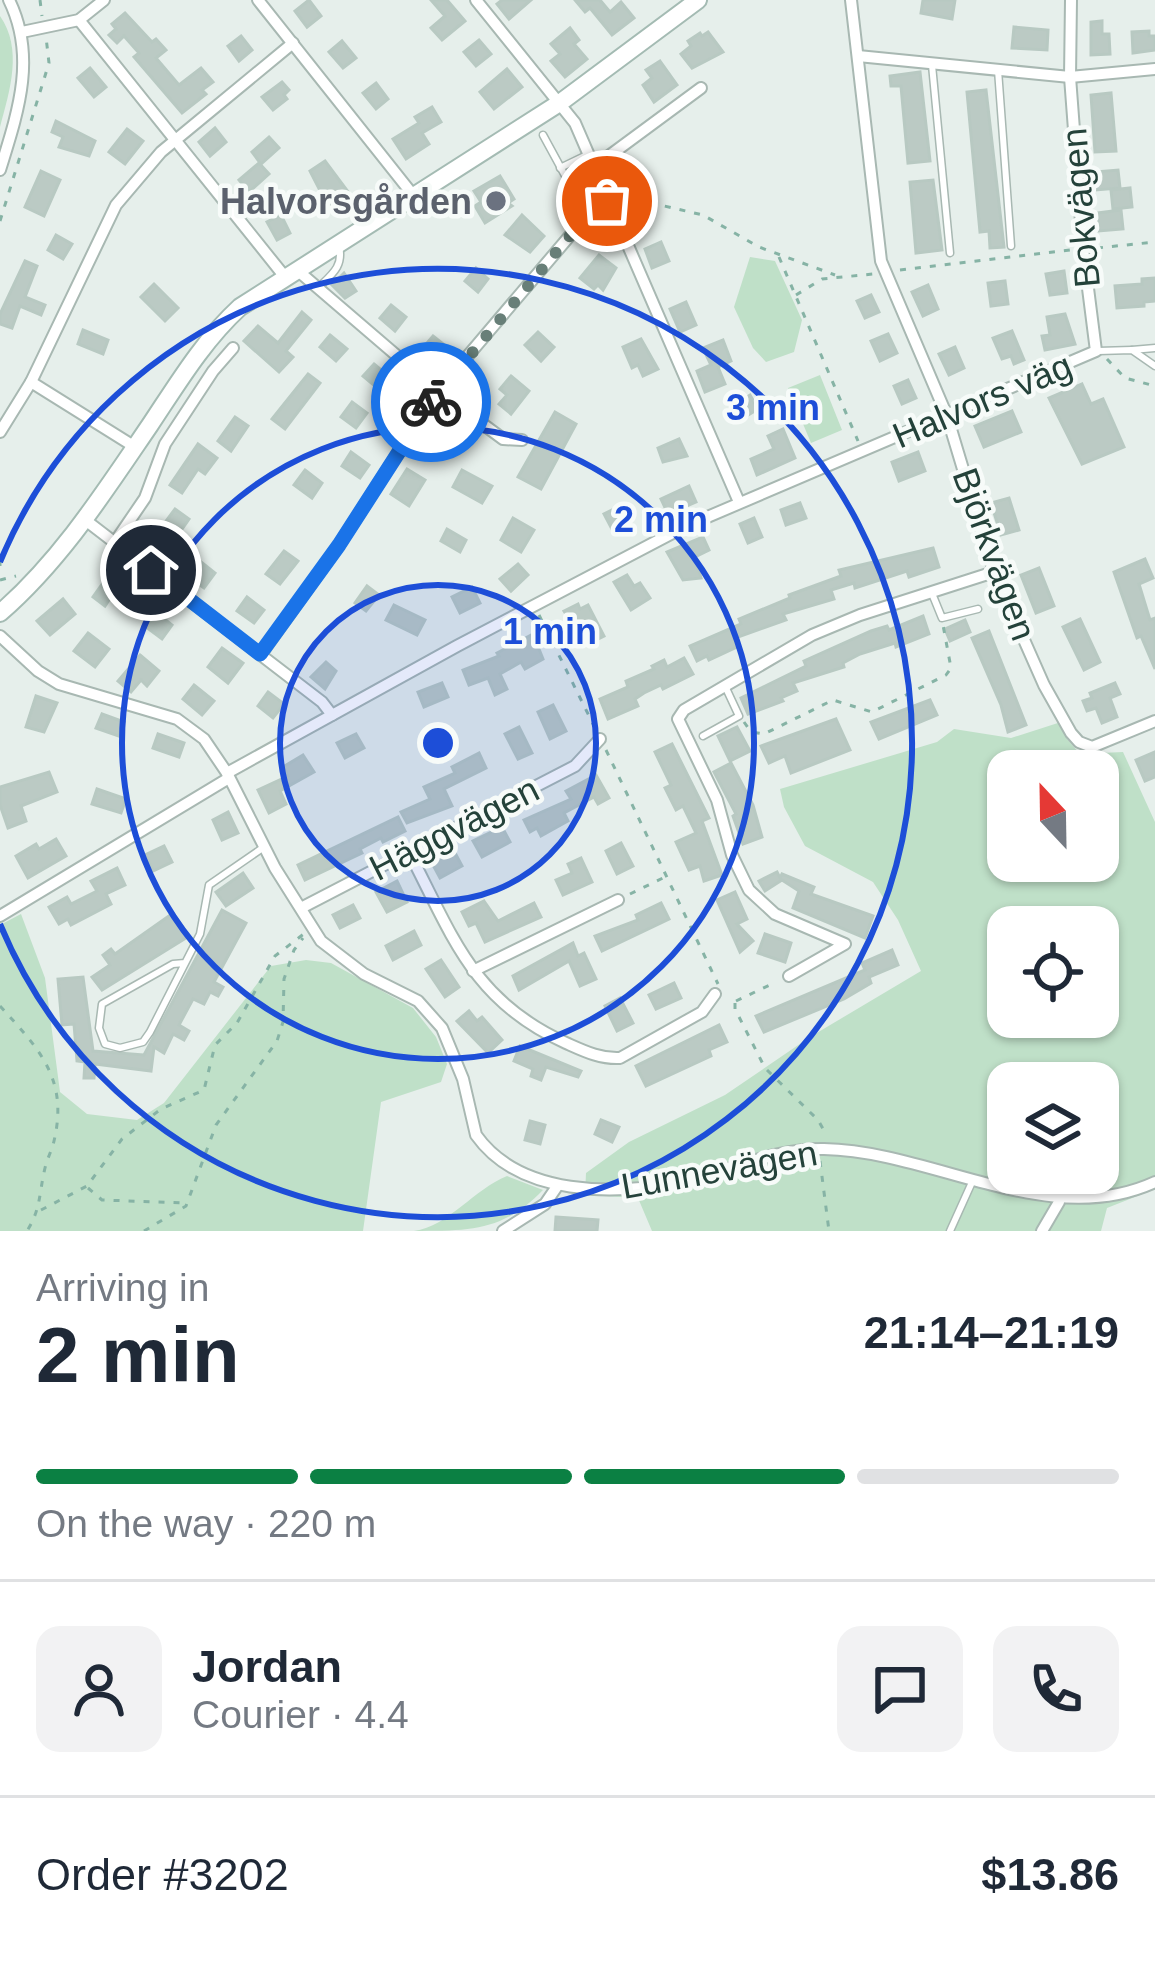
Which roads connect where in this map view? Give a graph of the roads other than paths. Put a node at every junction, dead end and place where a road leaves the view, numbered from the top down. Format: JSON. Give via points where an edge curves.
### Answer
{"nodes":[{"id":1,"x":9,"y":0,"type":"edge"},
{"id":2,"x":104,"y":0,"type":"edge"},
{"id":3,"x":258,"y":0,"type":"edge"},
{"id":4,"x":476,"y":0,"type":"edge"},
{"id":5,"x":698,"y":0,"type":"edge"},
{"id":6,"x":851,"y":0,"type":"edge"},
{"id":7,"x":1071,"y":0,"type":"edge"},
{"id":8,"x":79,"y":20,"type":"junction"},
{"id":9,"x":22,"y":32,"type":"junction"},
{"id":10,"x":292,"y":43,"type":"junction"},
{"id":11,"x":858,"y":56,"type":"junction"},
{"id":12,"x":932,"y":63,"type":"junction"},
{"id":13,"x":1155,"y":69,"type":"edge"},
{"id":14,"x":998,"y":70,"type":"junction"},
{"id":15,"x":1070,"y":76,"type":"junction"},
{"id":16,"x":701,"y":88,"type":"dead end"},
{"id":17,"x":561,"y":102,"type":"junction"},
{"id":18,"x":543,"y":135,"type":"dead end"},
{"id":19,"x":176,"y":140,"type":"junction"},
{"id":20,"x":589,"y":154,"type":"junction"},
{"id":21,"x":594,"y":167,"type":"junction"},
{"id":22,"x":560,"y":168,"type":"junction"},
{"id":23,"x":0,"y":170,"type":"edge"},
{"id":24,"x":574,"y":192,"type":"dead end"},
{"id":25,"x":413,"y":194,"type":"junction"},
{"id":26,"x":609,"y":205,"type":"junction"},
{"id":27,"x":339,"y":242,"type":"junction"},
{"id":28,"x":1011,"y":246,"type":"dead end"},
{"id":29,"x":950,"y":253,"type":"dead end"},
{"id":30,"x":291,"y":273,"type":"junction"},
{"id":31,"x":317,"y":289,"type":"junction"},
{"id":32,"x":1155,"y":348,"type":"edge"},
{"id":33,"x":233,"y":349,"type":"dead end"},
{"id":34,"x":1132,"y":350,"type":"junction"},
{"id":35,"x":1096,"y":351,"type":"junction"},
{"id":36,"x":1155,"y":366,"type":"edge"},
{"id":37,"x":32,"y":382,"type":"junction"},
{"id":38,"x":438,"y":391,"type":"junction"},
{"id":39,"x":947,"y":416,"type":"junction"},
{"id":40,"x":0,"y":432,"type":"edge"},
{"id":41,"x":522,"y":440,"type":"dead end"},
{"id":42,"x":135,"y":447,"type":"junction"},
{"id":43,"x":739,"y":502,"type":"junction"},
{"id":44,"x":84,"y":519,"type":"junction"},
{"id":45,"x":115,"y":542,"type":"junction"},
{"id":46,"x":994,"y":572,"type":"junction"},
{"id":47,"x":931,"y":591,"type":"junction"},
{"id":48,"x":978,"y":609,"type":"dead end"},
{"id":49,"x":0,"y":613,"type":"edge"},
{"id":50,"x":0,"y":636,"type":"edge"},
{"id":51,"x":260,"y":654,"type":"junction"},
{"id":52,"x":725,"y":685,"type":"junction"},
{"id":53,"x":332,"y":715,"type":"junction"},
{"id":54,"x":1155,"y":721,"type":"edge"},
{"id":55,"x":703,"y":736,"type":"dead end"},
{"id":56,"x":600,"y":739,"type":"road end"},
{"id":57,"x":228,"y":775,"type":"junction"},
{"id":58,"x":264,"y":847,"type":"junction"},
{"id":59,"x":409,"y":852,"type":"junction"},
{"id":60,"x":618,"y":900,"type":"road end"},
{"id":61,"x":301,"y":908,"type":"junction"},
{"id":62,"x":0,"y":916,"type":"edge"},
{"id":63,"x":185,"y":963,"type":"junction"},
{"id":64,"x":473,"y":971,"type":"junction"},
{"id":65,"x":789,"y":976,"type":"road end"},
{"id":66,"x":715,"y":994,"type":"road end"},
{"id":67,"x":973,"y":1180,"type":"junction"},
{"id":68,"x":1155,"y":1182,"type":"edge"},
{"id":69,"x":558,"y":1185,"type":"junction"},
{"id":70,"x":1059,"y":1202,"type":"junction"},
{"id":71,"x":519,"y":1227,"type":"edge"},
{"id":72,"x":503,"y":1231,"type":"edge"},
{"id":73,"x":950,"y":1231,"type":"edge"},
{"id":74,"x":1042,"y":1231,"type":"edge"}],
"edges":[{"from":1,"to":9,"type":"street"},
{"from":2,"to":8,"type":"street"},
{"from":3,"to":10,"type":"street"},
{"from":4,"to":17,"type":"street"},
{"from":5,"to":17,"type":"street"},
{"from":6,"to":11,"type":"street","name":"Björkvägen"},
{"from":7,"to":15,"type":"street","name":"Bokvägen"},
{"from":8,"to":9,"type":"street"},
{"from":8,"to":19,"type":"street"},
{"from":9,"to":23,"type":"street","via":[[21,94]]},
{"from":10,"to":19,"type":"street"},
{"from":10,"to":25,"type":"street"},
{"from":11,"to":12,"type":"street"},
{"from":11,"to":39,"type":"street","name":"Björkvägen","via":[[878,248]]},
{"from":12,"to":14,"type":"street"},
{"from":12,"to":29,"type":"lane"},
{"from":13,"to":15,"type":"street"},
{"from":14,"to":15,"type":"street"},
{"from":14,"to":28,"type":"lane"},
{"from":15,"to":35,"type":"street","name":"Bokvägen"},
{"from":16,"to":21,"type":"street"},
{"from":17,"to":20,"type":"street"},
{"from":17,"to":25,"type":"street"},
{"from":18,"to":22,"type":"lane"},
{"from":19,"to":30,"type":"street"},
{"from":19,"to":37,"type":"street","via":[[116,205]]},
{"from":20,"to":21,"type":"street"},
{"from":20,"to":22,"type":"lane"},
{"from":21,"to":26,"type":"street"},
{"from":22,"to":24,"type":"lane"},
{"from":25,"to":27,"type":"street"},
{"from":26,"to":38,"type":"street","via":[[584,219]]},
{"from":26,"to":43,"type":"street"},
{"from":27,"to":30,"type":"street"},
{"from":27,"to":31,"type":"lane","via":[[343,259]]},
{"from":30,"to":31,"type":"street"},
{"from":30,"to":42,"type":"street","via":[[222,324]]},
{"from":31,"to":38,"type":"street"},
{"from":32,"to":34,"type":"lane"},
{"from":33,"to":45,"type":"street","via":[[165,444],[145,498]]},
{"from":34,"to":35,"type":"lane"},
{"from":34,"to":36,"type":"lane"},
{"from":35,"to":39,"type":"street","name":"Halvors väg"},
{"from":37,"to":40,"type":"street"},
{"from":37,"to":42,"type":"street"},
{"from":38,"to":41,"type":"street","via":[[503,440]]},
{"from":38,"to":51,"type":"street"},
{"from":39,"to":43,"type":"street","name":"Halvors väg"},
{"from":39,"to":46,"type":"street","name":"Björkvägen"},
{"from":42,"to":44,"type":"street"},
{"from":43,"to":53,"type":"street","name":"Halvors väg"},
{"from":44,"to":45,"type":"street"},
{"from":44,"to":49,"type":"street","via":[[34,584]]},
{"from":45,"to":51,"type":"street"},
{"from":46,"to":47,"type":"street"},
{"from":46,"to":54,"type":"street","name":"Björkvägen","via":[[1079,742],[1092,747]]},
{"from":47,"to":48,"type":"lane","via":[[941,619]]},
{"from":47,"to":52,"type":"street","via":[[812,635]]},
{"from":50,"to":57,"type":"street","name":"Lunnevägen","via":[[59,684],[177,719],[204,739]]},
{"from":51,"to":53,"type":"street"},
{"from":52,"to":55,"type":"lane","via":[[740,716]]},
{"from":52,"to":65,"type":"street","via":[[679,718],[739,872],[776,914],[844,944]]},
{"from":53,"to":57,"type":"street","name":"Halvors väg"},
{"from":56,"to":59,"type":"street","name":"Häggvägen","via":[[575,766]]},
{"from":57,"to":58,"type":"street","name":"Lunnevägen"},
{"from":57,"to":62,"type":"street","name":"Halvors väg"},
{"from":58,"to":61,"type":"street","name":"Lunnevägen"},
{"from":58,"to":63,"type":"lane","via":[[208,885],[204,921]]},
{"from":59,"to":61,"type":"street","name":"Häggvägen"},
{"from":59,"to":64,"type":"street"},
{"from":60,"to":64,"type":"street"},
{"from":61,"to":69,"type":"street","name":"Lunnevägen","via":[[335,955],[430,1011],[486,1148]]},
{"from":63,"to":63,"type":"lane","via":[[101,1004],[105,1044],[143,1042]]},
{"from":64,"to":66,"type":"street","via":[[518,1018],[606,1058],[620,1058],[702,1012]]},
{"from":67,"to":69,"type":"street","name":"Lunnevägen","via":[[824,1149],[681,1182]]},
{"from":67,"to":70,"type":"street","name":"Lunnevägen"},
{"from":67,"to":73,"type":"lane"},
{"from":68,"to":70,"type":"street","name":"Lunnevägen","via":[[1114,1200]]},
{"from":69,"to":71,"type":"street"},
{"from":70,"to":74,"type":"street"},
{"from":71,"to":72,"type":"street"}]}
